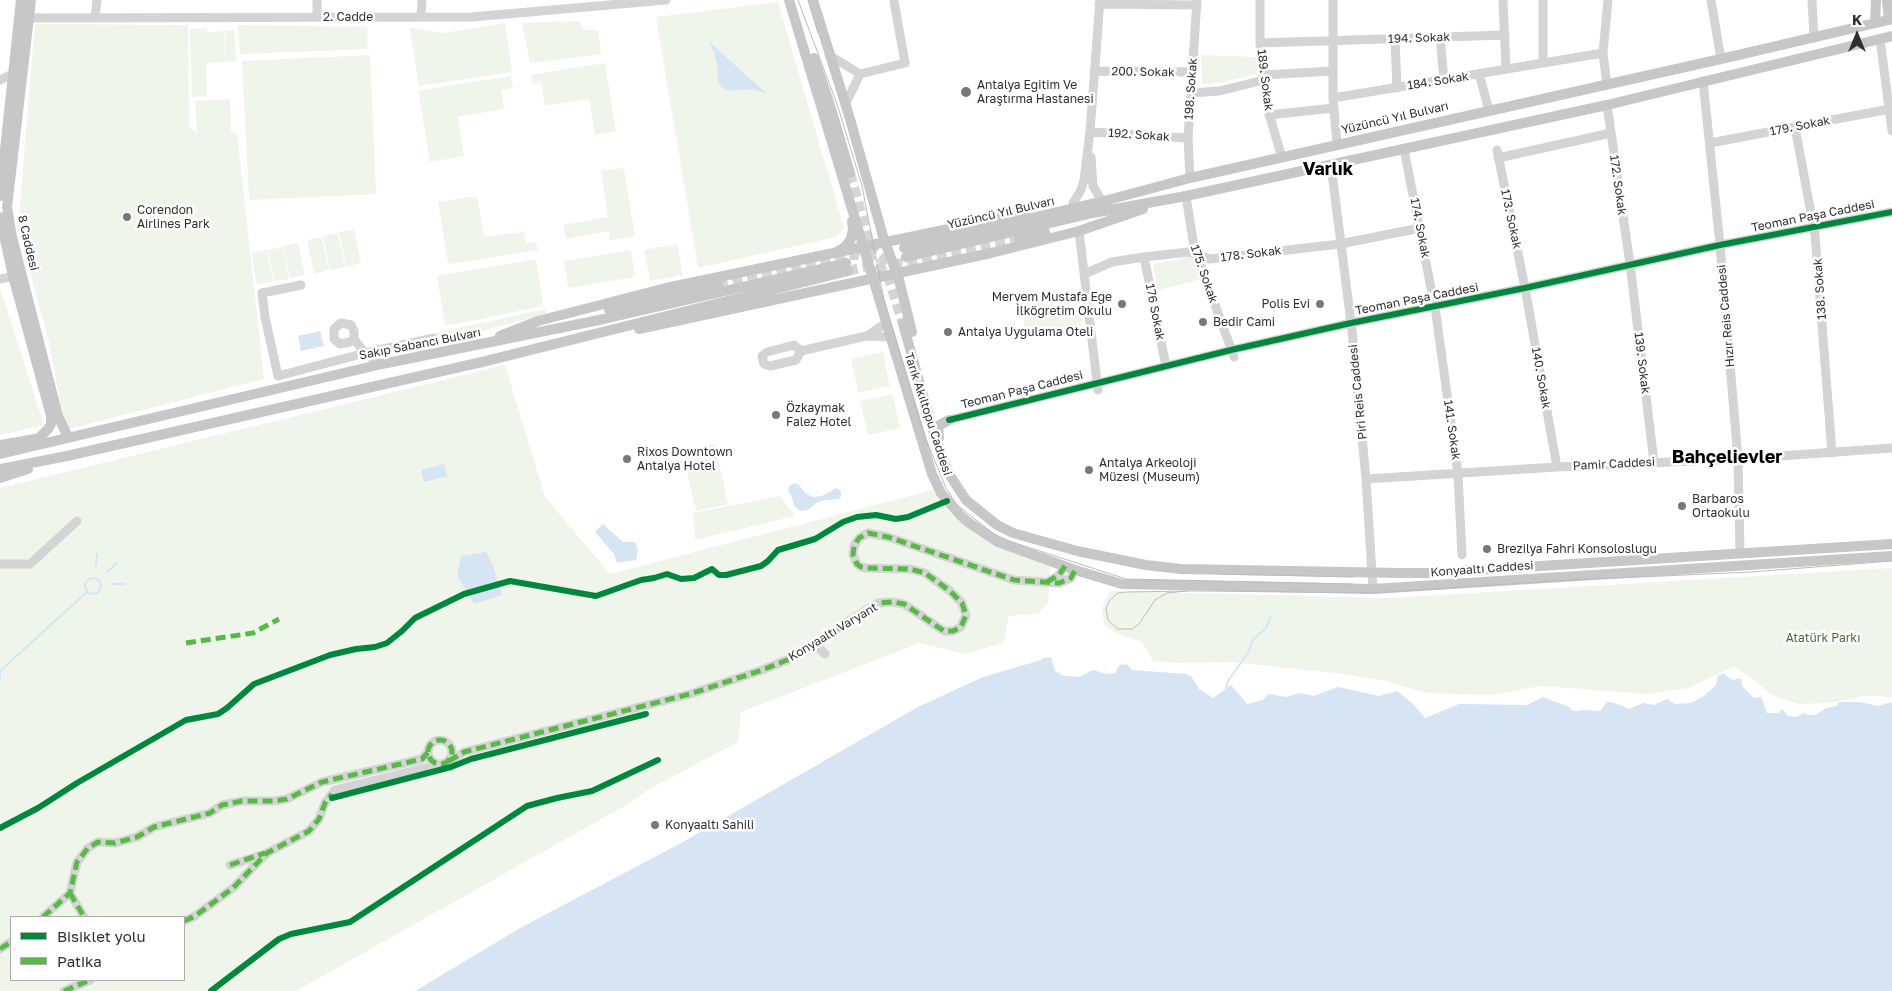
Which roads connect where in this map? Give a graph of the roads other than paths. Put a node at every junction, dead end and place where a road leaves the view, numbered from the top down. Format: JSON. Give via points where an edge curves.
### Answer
{"nodes":[{"id":1,"x":21,"y":0,"type":"edge"},
{"id":2,"x":31,"y":0,"type":"edge"},
{"id":3,"x":97,"y":0,"type":"edge"},
{"id":4,"x":317,"y":0,"type":"edge"},
{"id":5,"x":422,"y":0,"type":"edge"},
{"id":6,"x":666,"y":0,"type":"edge"},
{"id":7,"x":789,"y":0,"type":"edge"},
{"id":8,"x":813,"y":0,"type":"edge"},
{"id":9,"x":1260,"y":0,"type":"edge"},
{"id":10,"x":1333,"y":0,"type":"edge"},
{"id":11,"x":1503,"y":0,"type":"edge"},
{"id":12,"x":1544,"y":0,"type":"edge"},
{"id":13,"x":1608,"y":0,"type":"edge"},
{"id":14,"x":1711,"y":0,"type":"edge"},
{"id":15,"x":1812,"y":0,"type":"edge"},
{"id":16,"x":1876,"y":0,"type":"edge"},
{"id":17,"x":1887,"y":0,"type":"edge"},
{"id":18,"x":894,"y":1,"type":"edge"},
{"id":19,"x":1100,"y":2,"type":"edge"},
{"id":20,"x":1197,"y":2,"type":"edge"},
{"id":21,"x":603,"y":3,"type":"edge"},
{"id":22,"x":793,"y":12,"type":"junction"},
{"id":23,"x":317,"y":17,"type":"junction"},
{"id":24,"x":421,"y":17,"type":"junction"},
{"id":25,"x":29,"y":18,"type":"junction"},
{"id":26,"x":95,"y":18,"type":"junction"},
{"id":27,"x":1890,"y":20,"type":"edge"},
{"id":28,"x":1874,"y":23,"type":"junction"},
{"id":29,"x":1505,"y":35,"type":"junction"},
{"id":30,"x":1892,"y":36,"type":"edge"},
{"id":31,"x":1440,"y":37,"type":"junction"},
{"id":32,"x":1814,"y":38,"type":"junction"},
{"id":33,"x":1395,"y":39,"type":"junction"},
{"id":34,"x":1880,"y":39,"type":"junction"},
{"id":35,"x":1333,"y":41,"type":"junction"},
{"id":36,"x":1260,"y":43,"type":"junction"},
{"id":37,"x":1603,"y":53,"type":"junction"},
{"id":38,"x":829,"y":55,"type":"junction"},
{"id":39,"x":1721,"y":59,"type":"junction"},
{"id":40,"x":1543,"y":63,"type":"junction"},
{"id":41,"x":1506,"y":69,"type":"junction"},
{"id":42,"x":1094,"y":71,"type":"junction"},
{"id":43,"x":1333,"y":71,"type":"junction"},
{"id":44,"x":1192,"y":72,"type":"junction"},
{"id":45,"x":12,"y":74,"type":"junction"},
{"id":46,"x":860,"y":74,"type":"junction"},
{"id":47,"x":1480,"y":74,"type":"junction"},
{"id":48,"x":1264,"y":77,"type":"junction"},
{"id":49,"x":0,"y":80,"type":"edge"},
{"id":50,"x":1444,"y":80,"type":"junction"},
{"id":51,"x":1703,"y":81,"type":"junction"},
{"id":52,"x":1607,"y":85,"type":"junction"},
{"id":53,"x":1397,"y":88,"type":"junction"},
{"id":54,"x":1191,"y":93,"type":"junction"},
{"id":55,"x":1333,"y":98,"type":"junction"},
{"id":56,"x":846,"y":103,"type":"junction"},
{"id":57,"x":1607,"y":105,"type":"junction"},
{"id":58,"x":1334,"y":108,"type":"junction"},
{"id":59,"x":1890,"y":109,"type":"junction"},
{"id":60,"x":1489,"y":110,"type":"junction"},
{"id":61,"x":1269,"y":115,"type":"junction"},
{"id":62,"x":1794,"y":127,"type":"junction"},
{"id":63,"x":1892,"y":131,"type":"edge"},
{"id":64,"x":1090,"y":132,"type":"junction"},
{"id":65,"x":1611,"y":133,"type":"junction"},
{"id":66,"x":1188,"y":138,"type":"junction"},
{"id":67,"x":1710,"y":143,"type":"junction"},
{"id":68,"x":1337,"y":144,"type":"junction"},
{"id":69,"x":1404,"y":149,"type":"junction"},
{"id":70,"x":1282,"y":158,"type":"junction"},
{"id":71,"x":1330,"y":166,"type":"junction"},
{"id":72,"x":850,"y":173,"type":"tunnel mouth"},
{"id":73,"x":1190,"y":178,"type":"junction"},
{"id":74,"x":1170,"y":183,"type":"junction"},
{"id":75,"x":0,"y":196,"type":"edge"},
{"id":76,"x":1186,"y":196,"type":"junction"},
{"id":77,"x":1100,"y":198,"type":"junction"},
{"id":78,"x":1174,"y":198,"type":"junction"},
{"id":79,"x":850,"y":200,"type":"junction"},
{"id":80,"x":1073,"y":203,"type":"junction"},
{"id":81,"x":1892,"y":212,"type":"edge"},
{"id":82,"x":0,"y":217,"type":"edge"},
{"id":83,"x":880,"y":221,"type":"junction"},
{"id":84,"x":1814,"y":227,"type":"junction"},
{"id":85,"x":1420,"y":228,"type":"junction"},
{"id":86,"x":1079,"y":230,"type":"junction"},
{"id":87,"x":908,"y":237,"type":"junction"},
{"id":88,"x":1019,"y":238,"type":"tunnel mouth"},
{"id":89,"x":886,"y":242,"type":"junction"},
{"id":90,"x":1340,"y":244,"type":"junction"},
{"id":91,"x":1720,"y":245,"type":"junction"},
{"id":92,"x":864,"y":248,"type":"junction"},
{"id":93,"x":832,"y":254,"type":"junction"},
{"id":94,"x":1197,"y":254,"type":"junction"},
{"id":95,"x":1144,"y":257,"type":"junction"},
{"id":96,"x":1630,"y":264,"type":"junction"},
{"id":97,"x":896,"y":273,"type":"junction"},
{"id":98,"x":1084,"y":274,"type":"junction"},
{"id":99,"x":17,"y":275,"type":"junction"},
{"id":100,"x":873,"y":278,"type":"junction"},
{"id":101,"x":0,"y":279,"type":"edge"},
{"id":102,"x":301,"y":285,"type":"dead end"},
{"id":103,"x":718,"y":285,"type":"tunnel mouth"},
{"id":104,"x":1525,"y":288,"type":"junction"},
{"id":105,"x":1435,"y":307,"type":"junction"},
{"id":106,"x":886,"y":323,"type":"junction"},
{"id":107,"x":1351,"y":323,"type":"junction"},
{"id":108,"x":903,"y":324,"type":"tunnel mouth"},
{"id":109,"x":866,"y":336,"type":"junction"},
{"id":110,"x":890,"y":337,"type":"junction"},
{"id":111,"x":434,"y":338,"type":"dead end"},
{"id":112,"x":354,"y":339,"type":"dead end"},
{"id":113,"x":488,"y":340,"type":"junction"},
{"id":114,"x":458,"y":349,"type":"junction"},
{"id":115,"x":800,"y":351,"type":"dead end"},
{"id":116,"x":1233,"y":353,"type":"junction"},
{"id":117,"x":364,"y":354,"type":"junction"},
{"id":118,"x":482,"y":362,"type":"junction"},
{"id":119,"x":381,"y":364,"type":"junction"},
{"id":120,"x":1166,"y":366,"type":"junction"},
{"id":121,"x":355,"y":370,"type":"junction"},
{"id":122,"x":1098,"y":386,"type":"junction"},
{"id":123,"x":926,"y":406,"type":"junction"},
{"id":124,"x":949,"y":420,"type":"junction"},
{"id":125,"x":68,"y":437,"type":"junction"},
{"id":126,"x":39,"y":438,"type":"junction"},
{"id":127,"x":0,"y":445,"type":"edge"},
{"id":128,"x":1892,"y":448,"type":"edge"},
{"id":129,"x":1832,"y":453,"type":"junction"},
{"id":130,"x":0,"y":454,"type":"edge"},
{"id":131,"x":67,"y":456,"type":"junction"},
{"id":132,"x":1738,"y":459,"type":"junction"},
{"id":133,"x":944,"y":461,"type":"junction"},
{"id":134,"x":1654,"y":462,"type":"junction"},
{"id":135,"x":1557,"y":467,"type":"junction"},
{"id":136,"x":0,"y":469,"type":"edge"},
{"id":137,"x":1458,"y":474,"type":"junction"},
{"id":138,"x":0,"y":478,"type":"edge"},
{"id":139,"x":1366,"y":479,"type":"junction"},
{"id":140,"x":77,"y":521,"type":"dead end"},
{"id":141,"x":1892,"y":544,"type":"edge"},
{"id":142,"x":1077,"y":551,"type":"junction"},
{"id":143,"x":1740,"y":552,"type":"junction"},
{"id":144,"x":1462,"y":555,"type":"dead end"},
{"id":145,"x":1892,"y":556,"type":"edge"},
{"id":146,"x":0,"y":564,"type":"edge"},
{"id":147,"x":1741,"y":565,"type":"junction"},
{"id":148,"x":1146,"y":566,"type":"joint"},
{"id":149,"x":1070,"y":568,"type":"junction"},
{"id":150,"x":1371,"y":573,"type":"junction"},
{"id":151,"x":1373,"y":589,"type":"junction"},
{"id":152,"x":816,"y":645,"type":"junction"},
{"id":153,"x":825,"y":654,"type":"dead end"},
{"id":154,"x":450,"y":745,"type":"junction"},
{"id":155,"x":428,"y":752,"type":"junction"},
{"id":156,"x":464,"y":752,"type":"junction"},
{"id":157,"x":445,"y":763,"type":"junction"},
{"id":158,"x":267,"y":853,"type":"junction"},
{"id":159,"x":230,"y":865,"type":"dead end"},
{"id":160,"x":70,"y":893,"type":"junction"},
{"id":161,"x":44,"y":916,"type":"edge"},
{"id":162,"x":83,"y":916,"type":"edge"},
{"id":163,"x":185,"y":921,"type":"edge"},
{"id":164,"x":88,"y":981,"type":"edge"},
{"id":165,"x":64,"y":991,"type":"edge"}],
"edges":[{"from":1,"to":45,"type":"main road"},
{"from":2,"to":25,"type":"main road","name":"8 Caddesi"},
{"from":3,"to":26,"type":"street"},
{"from":4,"to":23,"type":"street"},
{"from":5,"to":24,"type":"street"},
{"from":6,"to":21,"type":"street","name":"2. Cadde"},
{"from":7,"to":22,"type":"main road"},
{"from":8,"to":38,"type":"main road"},
{"from":9,"to":36,"type":"street","name":"189. Sokak"},
{"from":10,"to":35,"type":"street"},
{"from":11,"to":29,"type":"street"},
{"from":12,"to":40,"type":"street"},
{"from":13,"to":37,"type":"street"},
{"from":14,"to":39,"type":"street"},
{"from":15,"to":32,"type":"street"},
{"from":16,"to":28,"type":"main road"},
{"from":17,"to":27,"type":"main road"},
{"from":18,"to":46,"type":"street","via":[[905,63]]},
{"from":19,"to":20,"type":"street"},
{"from":19,"to":42,"type":"street"},
{"from":20,"to":44,"type":"street","name":"198. Sokak"},
{"from":21,"to":24,"type":"street","name":"2. Cadde","via":[[472,17]]},
{"from":22,"to":72,"type":"main road","via":[[820,74]]},
{"from":22,"to":79,"type":"main road"},
{"from":23,"to":24,"type":"street","name":"2. Cadde"},
{"from":23,"to":26,"type":"street","name":"2. Cadde"},
{"from":25,"to":26,"type":"street","name":"2. Cadde"},
{"from":25,"to":99,"type":"main road","name":"8 Caddesi","via":[[7,207]]},
{"from":27,"to":28,"type":"main road","name":"Yüzüncü Yıl Bulvarı"},
{"from":28,"to":32,"type":"main road","name":"Yüzüncü Yıl Bulvarı"},
{"from":29,"to":31,"type":"street","name":"194. Sokak"},
{"from":29,"to":41,"type":"street"},
{"from":30,"to":34,"type":"main road","name":"Yüzüncü Yıl Bulvarı"},
{"from":31,"to":33,"type":"street","name":"194. Sokak"},
{"from":31,"to":50,"type":"street"},
{"from":32,"to":39,"type":"main road","name":"Yüzüncü Yıl Bulvarı"},
{"from":33,"to":35,"type":"street","name":"194. Sokak"},
{"from":33,"to":53,"type":"street"},
{"from":34,"to":51,"type":"main road","name":"Yüzüncü Yıl Bulvarı"},
{"from":34,"to":59,"type":"street"},
{"from":35,"to":36,"type":"street","name":"194. Sokak"},
{"from":35,"to":43,"type":"street"},
{"from":36,"to":48,"type":"street","name":"189. Sokak"},
{"from":37,"to":40,"type":"street","name":"184. Sokak"},
{"from":37,"to":52,"type":"street"},
{"from":38,"to":46,"type":"street"},
{"from":38,"to":56,"type":"main road"},
{"from":39,"to":52,"type":"main road","name":"Yüzüncü Yıl Bulvarı"},
{"from":40,"to":41,"type":"street","name":"184. Sokak"},
{"from":41,"to":47,"type":"street","name":"184. Sokak"},
{"from":42,"to":44,"type":"street","name":"200. Sokak"},
{"from":42,"to":64,"type":"street"},
{"from":43,"to":48,"type":"street"},
{"from":43,"to":55,"type":"street"},
{"from":44,"to":54,"type":"street","name":"198. Sokak"},
{"from":45,"to":49,"type":"street"},
{"from":45,"to":75,"type":"main road"},
{"from":46,"to":56,"type":"street"},
{"from":47,"to":50,"type":"street","name":"184. Sokak"},
{"from":47,"to":60,"type":"street"},
{"from":48,"to":54,"type":"street","via":[[1219,91]]},
{"from":48,"to":61,"type":"street","name":"189. Sokak"},
{"from":50,"to":53,"type":"street","name":"184. Sokak"},
{"from":51,"to":57,"type":"main road","name":"Yüzüncü Yıl Bulvarı"},
{"from":51,"to":67,"type":"street","name":"Hızır Reis Caddesi"},
{"from":52,"to":60,"type":"main road","name":"Yüzüncü Yıl Bulvarı"},
{"from":53,"to":55,"type":"street","name":"184. Sokak"},
{"from":54,"to":66,"type":"street","name":"198. Sokak"},
{"from":55,"to":58,"type":"street"},
{"from":56,"to":83,"type":"main road"},
{"from":57,"to":65,"type":"street","name":"172. Sokak"},
{"from":57,"to":69,"type":"main road","name":"Yüzüncü Yıl Bulvarı"},
{"from":58,"to":61,"type":"street"},
{"from":58,"to":68,"type":"street"},
{"from":59,"to":62,"type":"street","name":"179. Sokak"},
{"from":59,"to":63,"type":"street"},
{"from":60,"to":68,"type":"main road","name":"Yüzüncü Yıl Bulvarı"},
{"from":61,"to":70,"type":"street","name":"189. Sokak"},
{"from":62,"to":67,"type":"street","name":"179. Sokak"},
{"from":62,"to":84,"type":"street","name":"138. Sokak"},
{"from":64,"to":66,"type":"street","name":"192. Sokak"},
{"from":64,"to":77,"type":"street","via":[[1093,186]]},
{"from":64,"to":80,"type":"street","via":[[1084,180]]},
{"from":65,"to":96,"type":"street","name":"172. Sokak"},
{"from":65,"to":104,"type":"street","name":"173. Sokak","via":[[1497,154]]},
{"from":66,"to":73,"type":"street","name":"198. Sokak"},
{"from":67,"to":91,"type":"street","name":"Hızır Reis Caddesi"},
{"from":68,"to":70,"type":"main road","name":"Yüzüncü Yıl Bulvarı"},
{"from":69,"to":71,"type":"main road","name":"Yüzüncü Yıl Bulvarı"},
{"from":69,"to":85,"type":"street","name":"174. Sokak"},
{"from":70,"to":73,"type":"main road","name":"Yüzüncü Yıl Bulvarı"},
{"from":71,"to":76,"type":"main road","name":"Yüzüncü Yıl Bulvarı"},
{"from":71,"to":90,"type":"street","name":"Piri Reis Caddesi"},
{"from":73,"to":74,"type":"main road","name":"Yüzüncü Yıl Bulvarı"},
{"from":74,"to":77,"type":"main road"},
{"from":74,"to":78,"type":"main road","name":"Yüzüncü Yıl Bulvarı","via":[[905,252]]},
{"from":76,"to":78,"type":"main road","name":"Yüzüncü Yıl Bulvarı"},
{"from":76,"to":94,"type":"street","name":"175. Sokak"},
{"from":77,"to":80,"type":"main road"},
{"from":78,"to":86,"type":"main road"},
{"from":78,"to":88,"type":"main road"},
{"from":79,"to":92,"type":"main road"},
{"from":79,"to":93,"type":"main road","via":[[853,234],[848,244]]},
{"from":80,"to":87,"type":"main road"},
{"from":81,"to":84,"type":"street","name":"Teoman Paşa Caddesi"},
{"from":82,"to":99,"type":"main road"},
{"from":83,"to":87,"type":"main road","via":[[891,235]]},
{"from":83,"to":89,"type":"main road","name":"Tarık Akıltopu Caddesi"},
{"from":84,"to":91,"type":"street","name":"Teoman Paşa Caddesi"},
{"from":84,"to":129,"type":"street","name":"138. Sokak"},
{"from":85,"to":90,"type":"street","name":"178. Sokak"},
{"from":85,"to":105,"type":"street","name":"174. Sokak"},
{"from":86,"to":97,"type":"main road"},
{"from":86,"to":98,"type":"street"},
{"from":87,"to":89,"type":"main road"},
{"from":89,"to":92,"type":"main road"},
{"from":89,"to":97,"type":"main road","name":"Tarık Akıltopu Caddesi"},
{"from":90,"to":94,"type":"street","name":"178. Sokak","via":[[1210,259]]},
{"from":90,"to":107,"type":"street","name":"Piri Reis Caddesi"},
{"from":91,"to":96,"type":"street","name":"Teoman Paşa Caddesi"},
{"from":91,"to":132,"type":"street","name":"Hızır Reis Caddesi"},
{"from":92,"to":93,"type":"main road"},
{"from":92,"to":100,"type":"main road","name":"Tarık Akıltopu Caddesi"},
{"from":93,"to":113,"type":"main road","via":[[666,288],[538,321]]},
{"from":94,"to":95,"type":"street","name":"178. Sokak"},
{"from":94,"to":116,"type":"street","name":"175. Sokak"},
{"from":95,"to":98,"type":"street","name":"178. Sokak","via":[[1112,262]]},
{"from":95,"to":120,"type":"street","name":"176 Sokak"},
{"from":96,"to":104,"type":"street","name":"Teoman Paşa Caddesi"},
{"from":96,"to":134,"type":"street","name":"139. Sokak"},
{"from":97,"to":100,"type":"main road"},
{"from":97,"to":123,"type":"main road","name":"Tarık Akıltopu Caddesi","via":[[924,376]]},
{"from":98,"to":122,"type":"street"},
{"from":99,"to":101,"type":"street"},
{"from":99,"to":125,"type":"main road","name":"8 Caddesi","via":[[58,416]]},
{"from":99,"to":126,"type":"main road","via":[[51,416],[48,430]]},
{"from":100,"to":106,"type":"main road","name":"Tarık Akıltopu Caddesi"},
{"from":100,"to":118,"type":"main road","via":[[578,344]]},
{"from":102,"to":117,"type":"street","via":[[262,293],[264,317],[278,376]]},
{"from":103,"to":113,"type":"main road"},
{"from":104,"to":105,"type":"street","name":"Teoman Paşa Caddesi"},
{"from":104,"to":135,"type":"street","name":"140. Sokak"},
{"from":105,"to":107,"type":"street","name":"Teoman Paşa Caddesi"},
{"from":105,"to":137,"type":"street","name":"141. Sokak"},
{"from":106,"to":109,"type":"street"},
{"from":106,"to":110,"type":"main road","name":"Tarık Akıltopu Caddesi"},
{"from":107,"to":116,"type":"street","name":"Teoman Paşa Caddesi"},
{"from":107,"to":139,"type":"street","name":"Piri Reis Caddesi"},
{"from":108,"to":123,"type":"main road"},
{"from":109,"to":110,"type":"street"},
{"from":109,"to":115,"type":"street"},
{"from":110,"to":149,"type":"main road","name":"Tarık Akıltopu Caddesi","via":[[923,448],[941,494],[968,522],[992,539]]},
{"from":111,"to":117,"type":"street"},
{"from":112,"to":117,"type":"street"},
{"from":113,"to":114,"type":"main road"},
{"from":114,"to":118,"type":"main road","name":"Sakıp Sabancı Bulvarı","via":[[847,267]]},
{"from":114,"to":119,"type":"main road","name":"Sakıp Sabancı Bulvarı"},
{"from":116,"to":120,"type":"street","name":"Teoman Paşa Caddesi"},
{"from":117,"to":119,"type":"street"},
{"from":117,"to":121,"type":"street"},
{"from":118,"to":131,"type":"main road","name":"Sakıp Sabancı Bulvarı"},
{"from":119,"to":121,"type":"main road","name":"Sakıp Sabancı Bulvarı"},
{"from":120,"to":122,"type":"street","name":"Teoman Paşa Caddesi"},
{"from":121,"to":125,"type":"main road","name":"Sakıp Sabancı Bulvarı"},
{"from":122,"to":124,"type":"street","name":"Teoman Paşa Caddesi"},
{"from":123,"to":124,"type":"main road","via":[[935,417]]},
{"from":123,"to":133,"type":"main road"},
{"from":124,"to":133,"type":"main road","via":[[937,428]]},
{"from":125,"to":126,"type":"main road"},
{"from":125,"to":130,"type":"main road","name":"Sakıp Sabancı Bulvarı"},
{"from":126,"to":127,"type":"main road"},
{"from":128,"to":129,"type":"street","name":"Pamir Caddesi"},
{"from":129,"to":132,"type":"street","name":"Pamir Caddesi"},
{"from":131,"to":136,"type":"main road"},
{"from":131,"to":138,"type":"main road"},
{"from":132,"to":134,"type":"street","name":"Pamir Caddesi"},
{"from":132,"to":143,"type":"street","name":"Hızır Reis Caddesi"},
{"from":133,"to":142,"type":"main road","name":"Tarık Akıltopu Caddesi","via":[[966,500],[997,525],[1023,537]]},
{"from":134,"to":135,"type":"street","name":"Pamir Caddesi"},
{"from":135,"to":137,"type":"street","name":"Pamir Caddesi"},
{"from":137,"to":139,"type":"street","name":"Pamir Caddesi"},
{"from":137,"to":144,"type":"street","name":"141. Sokak"},
{"from":139,"to":150,"type":"street","name":"Piri Reis Caddesi"},
{"from":140,"to":146,"type":"street","via":[[30,564]]},
{"from":141,"to":143,"type":"main road","name":"Konyaaltı Caddesi"},
{"from":142,"to":148,"type":"main road","name":"Tarık Akıltopu Caddesi"},
{"from":142,"to":149,"type":"main road"},
{"from":143,"to":147,"type":"main road"},
{"from":143,"to":150,"type":"main road","name":"Konyaaltı Caddesi","via":[[1428,573]]},
{"from":145,"to":147,"type":"main road","name":"Konyaaltı Caddesi"},
{"from":147,"to":151,"type":"main road","name":"Konyaaltı Caddesi"},
{"from":148,"to":150,"type":"main road","name":"Konyaaltı Caddesi"},
{"from":149,"to":151,"type":"main road","name":"Konyaaltı Caddesi","via":[[1122,584]]},
{"from":149,"to":152,"type":"street","name":"Konyaaltı Varyant","via":[[1048,582],[1014,580],[868,533],[854,546],[857,564],[866,568],[910,569],[925,573],[959,599],[966,610],[966,619],[957,630],[944,631],[904,604],[878,603]]},
{"from":150,"to":151,"type":"street","name":"Piri Reis Caddesi"},
{"from":152,"to":153,"type":"street"},
{"from":152,"to":156,"type":"street","name":"Konyaaltı Varyant","via":[[792,658],[690,694]]},
{"from":154,"to":155,"type":"street","via":[[437,741]]},
{"from":154,"to":156,"type":"street"},
{"from":154,"to":157,"type":"street","via":[[452,753]]},
{"from":155,"to":157,"type":"street","via":[[434,762]]},
{"from":155,"to":160,"type":"street","via":[[422,758],[322,782],[287,798],[222,805],[210,813],[154,827],[137,838],[115,843],[98,842],[88,848],[77,862]]},
{"from":156,"to":157,"type":"street","name":"Konyaaltı Varyant"},
{"from":157,"to":158,"type":"street","name":"Konyaaltı Varyant","via":[[335,790],[309,831]]},
{"from":158,"to":159,"type":"street"},
{"from":158,"to":163,"type":"street","via":[[233,888]]},
{"from":160,"to":161,"type":"street"},
{"from":160,"to":162,"type":"street"},
{"from":164,"to":165,"type":"street"}]}
